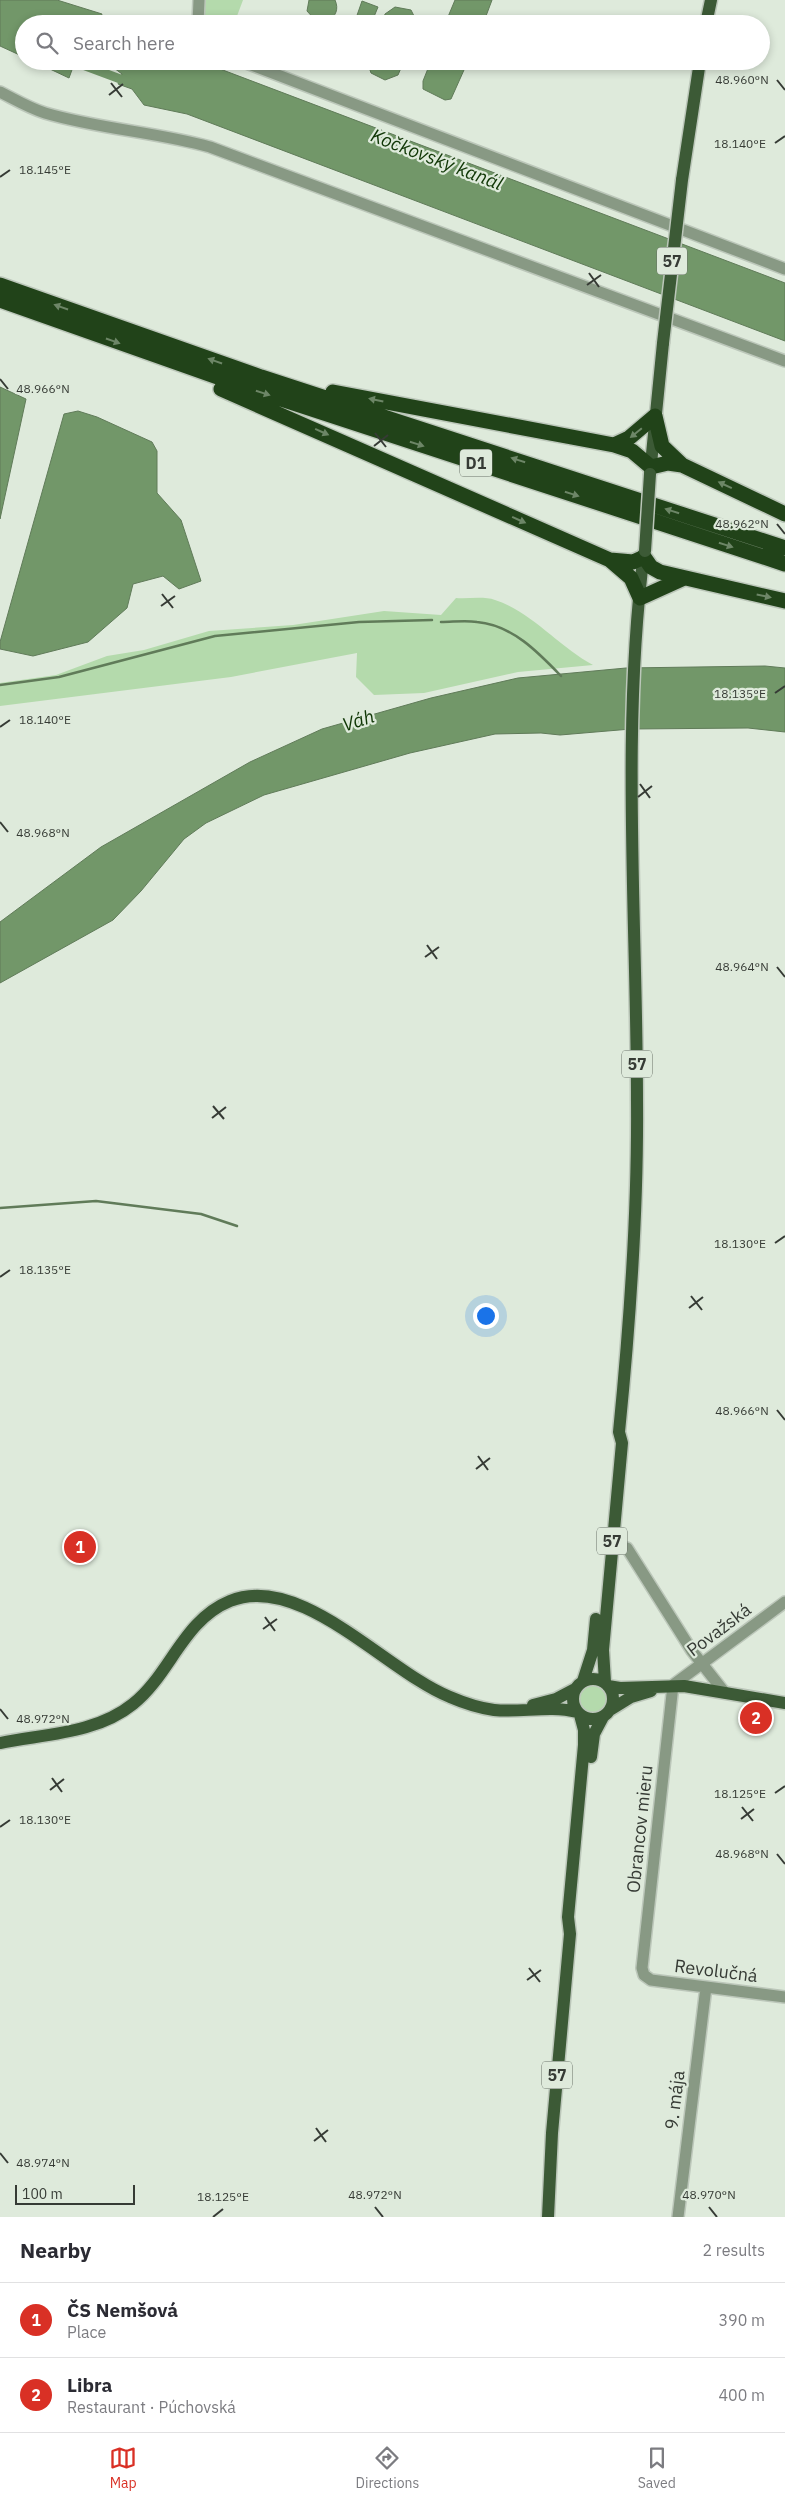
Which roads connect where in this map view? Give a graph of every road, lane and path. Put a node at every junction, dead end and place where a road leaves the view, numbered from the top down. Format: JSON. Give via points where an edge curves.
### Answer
{"nodes":[{"id":1,"x":199,"y":0,"type":"edge"},
{"id":2,"x":710,"y":0,"type":"edge"},
{"id":3,"x":198,"y":15,"type":"edge"},
{"id":4,"x":708,"y":15,"type":"edge"},
{"id":5,"x":265,"y":70,"type":"edge"},
{"id":6,"x":699,"y":70,"type":"edge"},
{"id":7,"x":0,"y":92,"type":"edge"},
{"id":8,"x":785,"y":269,"type":"edge"},
{"id":9,"x":0,"y":285,"type":"edge"},
{"id":10,"x":0,"y":300,"type":"edge"},
{"id":11,"x":167,"y":360,"type":"junction"},
{"id":12,"x":785,"y":361,"type":"edge"},
{"id":13,"x":260,"y":377,"type":"junction"},
{"id":14,"x":655,"y":416,"type":"junction"},
{"id":15,"x":614,"y":445,"type":"junction"},
{"id":16,"x":682,"y":465,"type":"junction"},
{"id":17,"x":651,"y":471,"type":"junction"},
{"id":18,"x":785,"y":514,"type":"edge"},
{"id":19,"x":785,"y":548,"type":"edge"},
{"id":20,"x":644,"y":554,"type":"junction"},
{"id":21,"x":610,"y":560,"type":"junction"},
{"id":22,"x":785,"y":564,"type":"edge"},
{"id":23,"x":682,"y":579,"type":"junction"},
{"id":24,"x":785,"y":601,"type":"edge"},
{"id":25,"x":640,"y":602,"type":"junction"},
{"id":26,"x":619,"y":1432,"type":"junction"},
{"id":27,"x":627,"y":1548,"type":"dead end"},
{"id":28,"x":785,"y":1602,"type":"edge"},
{"id":29,"x":703,"y":1665,"type":"junction"},
{"id":30,"x":606,"y":1684,"type":"junction"},
{"id":31,"x":579,"y":1685,"type":"junction"},
{"id":32,"x":669,"y":1686,"type":"junction"},
{"id":33,"x":725,"y":1693,"type":"junction"},
{"id":34,"x":785,"y":1703,"type":"edge"},
{"id":35,"x":516,"y":1710,"type":"junction"},
{"id":36,"x":607,"y":1713,"type":"junction"},
{"id":37,"x":578,"y":1714,"type":"junction"},
{"id":38,"x":0,"y":1742,"type":"edge"},
{"id":39,"x":570,"y":1934,"type":"junction"},
{"id":40,"x":644,"y":1975,"type":"joint"},
{"id":41,"x":706,"y":1987,"type":"junction"},
{"id":42,"x":785,"y":1997,"type":"edge"},
{"id":43,"x":548,"y":2217,"type":"edge"},
{"id":44,"x":678,"y":2217,"type":"edge"}],
"edges":[{"from":1,"to":3,"type":"street"},
{"from":2,"to":4,"type":"main road"},
{"from":5,"to":8,"type":"street"},
{"from":6,"to":14,"type":"main road","number":"57","bridge":true,"via":[[682,180]]},
{"from":7,"to":12,"type":"street","via":[[44,113],[210,147]]},
{"from":13,"to":9,"type":"highway","number":"D1","one_way":true},
{"from":10,"to":11,"type":"highway","number":"D1","one_way":true},
{"from":11,"to":21,"type":"highway","one_way":true,"via":[[187,375]]},
{"from":11,"to":22,"type":"highway","number":"D1","one_way":true},
{"from":15,"to":13,"type":"highway","one_way":true},
{"from":19,"to":13,"type":"highway","number":"D1","one_way":true},
{"from":14,"to":15,"type":"highway","one_way":true,"via":[[629,438]]},
{"from":14,"to":16,"type":"highway","via":[[662,446]]},
{"from":14,"to":17,"type":"main road","number":"57"},
{"from":15,"to":17,"type":"highway","via":[[632,451]]},
{"from":16,"to":17,"type":"highway","via":[[668,463]]},
{"from":18,"to":16,"type":"highway","one_way":true},
{"from":17,"to":20,"type":"main road","number":"57","bridge":true},
{"from":20,"to":21,"type":"highway","via":[[633,562]]},
{"from":20,"to":23,"type":"highway","via":[[651,567]]},
{"from":20,"to":25,"type":"main road","number":"57"},
{"from":21,"to":25,"type":"highway","via":[[631,578]]},
{"from":23,"to":24,"type":"highway","one_way":true},
{"from":23,"to":25,"type":"highway"},
{"from":25,"to":26,"type":"main road","number":"57","via":[[633,780],[636,1165]]},
{"from":26,"to":30,"type":"main road","number":"57","via":[[622,1443],[604,1632]]},
{"from":26,"to":31,"type":"main road","number":"57","via":[[613,1442],[593,1650]]},
{"from":27,"to":29,"type":"street"},
{"from":28,"to":29,"type":"street","name":"Považská"},
{"from":29,"to":32,"type":"street","name":"Považská"},
{"from":29,"to":33,"type":"street"},
{"from":30,"to":31,"type":"main road","via":[[592,1678]]},
{"from":30,"to":32,"type":"main road","via":[[620,1688]]},
{"from":30,"to":36,"type":"main road","number":"57","via":[[613,1695]]},
{"from":31,"to":35,"type":"main road","via":[[556,1699]]},
{"from":31,"to":37,"type":"main road","number":"57","via":[[572,1698]]},
{"from":32,"to":33,"type":"main road"},
{"from":32,"to":36,"type":"main road","via":[[631,1697]]},
{"from":32,"to":40,"type":"street","name":"Obrancov mieru","via":[[642,1968]]},
{"from":33,"to":34,"type":"main road"},
{"from":35,"to":37,"type":"main road","via":[[547,1709]]},
{"from":35,"to":38,"type":"main road","via":[[494,1710],[449,1697],[404,1673],[311,1610],[277,1597],[255,1596],[229,1601],[207,1615],[147,1691],[123,1711],[74,1730]]},
{"from":36,"to":37,"type":"main road","via":[[591,1720]]},
{"from":36,"to":39,"type":"main road","number":"57","via":[[594,1734],[576,1919]]},
{"from":37,"to":39,"type":"main road","number":"57","via":[[584,1730],[584,1745],[568,1917]]},
{"from":39,"to":43,"type":"main road","number":"57","via":[[552,2133]]},
{"from":40,"to":41,"type":"street","name":"Revolučná","via":[[651,1980]]},
{"from":41,"to":42,"type":"street","name":"Revolučná"},
{"from":41,"to":44,"type":"street","name":"9. mája"}]}
